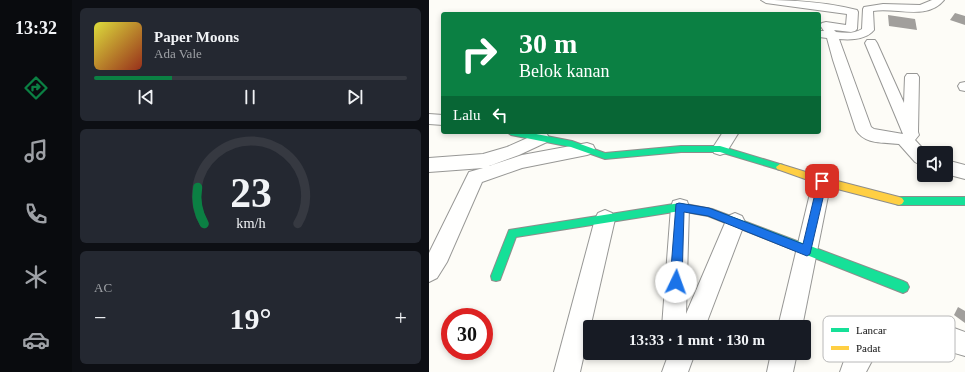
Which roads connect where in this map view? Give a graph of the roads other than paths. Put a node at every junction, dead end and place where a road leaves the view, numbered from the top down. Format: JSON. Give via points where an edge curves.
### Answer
{"nodes":[{"id":1,"x":766,"y":0,"type":"edge"},
{"id":2,"x":939,"y":0,"type":"edge"},
{"id":3,"x":803,"y":2,"type":"edge"},
{"id":4,"x":835,"y":4,"type":"edge"},
{"id":5,"x":824,"y":30,"type":"edge"},
{"id":6,"x":871,"y":43,"type":"dead end"},
{"id":7,"x":912,"y":77,"type":"dead end"},
{"id":8,"x":429,"y":119,"type":"edge"},
{"id":9,"x":441,"y":120,"type":"edge"},
{"id":10,"x":521,"y":134,"type":"edge"},
{"id":11,"x":730,"y":134,"type":"edge"},
{"id":12,"x":541,"y":138,"type":"junction"},
{"id":13,"x":910,"y":140,"type":"junction"},
{"id":14,"x":587,"y":149,"type":"junction"},
{"id":15,"x":720,"y":149,"type":"junction"},
{"id":16,"x":917,"y":155,"type":"edge"},
{"id":17,"x":429,"y":165,"type":"edge"},
{"id":18,"x":953,"y":169,"type":"edge"},
{"id":19,"x":965,"y":172,"type":"edge"},
{"id":20,"x":822,"y":181,"type":"junction"},
{"id":21,"x":965,"y":201,"type":"edge"},
{"id":22,"x":679,"y":207,"type":"junction"},
{"id":23,"x":605,"y":218,"type":"junction"},
{"id":24,"x":735,"y":222,"type":"junction"},
{"id":25,"x":807,"y":251,"type":"junction"},
{"id":26,"x":429,"y":271,"type":"edge"},
{"id":27,"x":496,"y":276,"type":"dead end"},
{"id":28,"x":903,"y":287,"type":"dead end"},
{"id":29,"x":674,"y":320,"type":"edge"},
{"id":30,"x":696,"y":320,"type":"edge"},
{"id":31,"x":792,"y":320,"type":"edge"},
{"id":32,"x":955,"y":340,"type":"edge"},
{"id":33,"x":965,"y":344,"type":"edge"},
{"id":34,"x":673,"y":360,"type":"edge"},
{"id":35,"x":679,"y":360,"type":"edge"},
{"id":36,"x":783,"y":360,"type":"edge"},
{"id":37,"x":857,"y":362,"type":"edge"},
{"id":38,"x":567,"y":372,"type":"edge"},
{"id":39,"x":673,"y":372,"type":"edge"},
{"id":40,"x":780,"y":372,"type":"edge"},
{"id":41,"x":853,"y":372,"type":"edge"}],
"edges":[{"from":1,"to":3,"type":"street"},
{"from":2,"to":5,"type":"street","via":[[921,8],[868,9],[868,30],[863,34],[849,36]]},
{"from":3,"to":4,"type":"street"},
{"from":4,"to":5,"type":"street","via":[[853,12],[851,29]]},
{"from":5,"to":13,"type":"street","via":[[839,60],[864,130],[871,136]]},
{"from":6,"to":13,"type":"street"},
{"from":7,"to":13,"type":"street"},
{"from":8,"to":9,"type":"street"},
{"from":10,"to":12,"type":"street"},
{"from":11,"to":15,"type":"street"},
{"from":12,"to":14,"type":"street"},
{"from":12,"to":17,"type":"street","via":[[483,162]]},
{"from":13,"to":16,"type":"street"},
{"from":14,"to":15,"type":"street","via":[[605,156],[681,149]]},
{"from":14,"to":26,"type":"street","via":[[522,162],[475,177],[440,255]]},
{"from":15,"to":20,"type":"street"},
{"from":18,"to":19,"type":"street"},
{"from":20,"to":21,"type":"street","via":[[895,201]]},
{"from":20,"to":25,"type":"street"},
{"from":22,"to":23,"type":"street"},
{"from":22,"to":24,"type":"street","via":[[709,212]]},
{"from":22,"to":29,"type":"street"},
{"from":23,"to":27,"type":"street","via":[[513,233]]},
{"from":23,"to":38,"type":"street"},
{"from":24,"to":25,"type":"street"},
{"from":24,"to":30,"type":"street"},
{"from":25,"to":28,"type":"street"},
{"from":25,"to":31,"type":"street"},
{"from":32,"to":33,"type":"street"},
{"from":34,"to":39,"type":"street"},
{"from":35,"to":39,"type":"street"},
{"from":36,"to":40,"type":"street"},
{"from":37,"to":41,"type":"street"}]}
